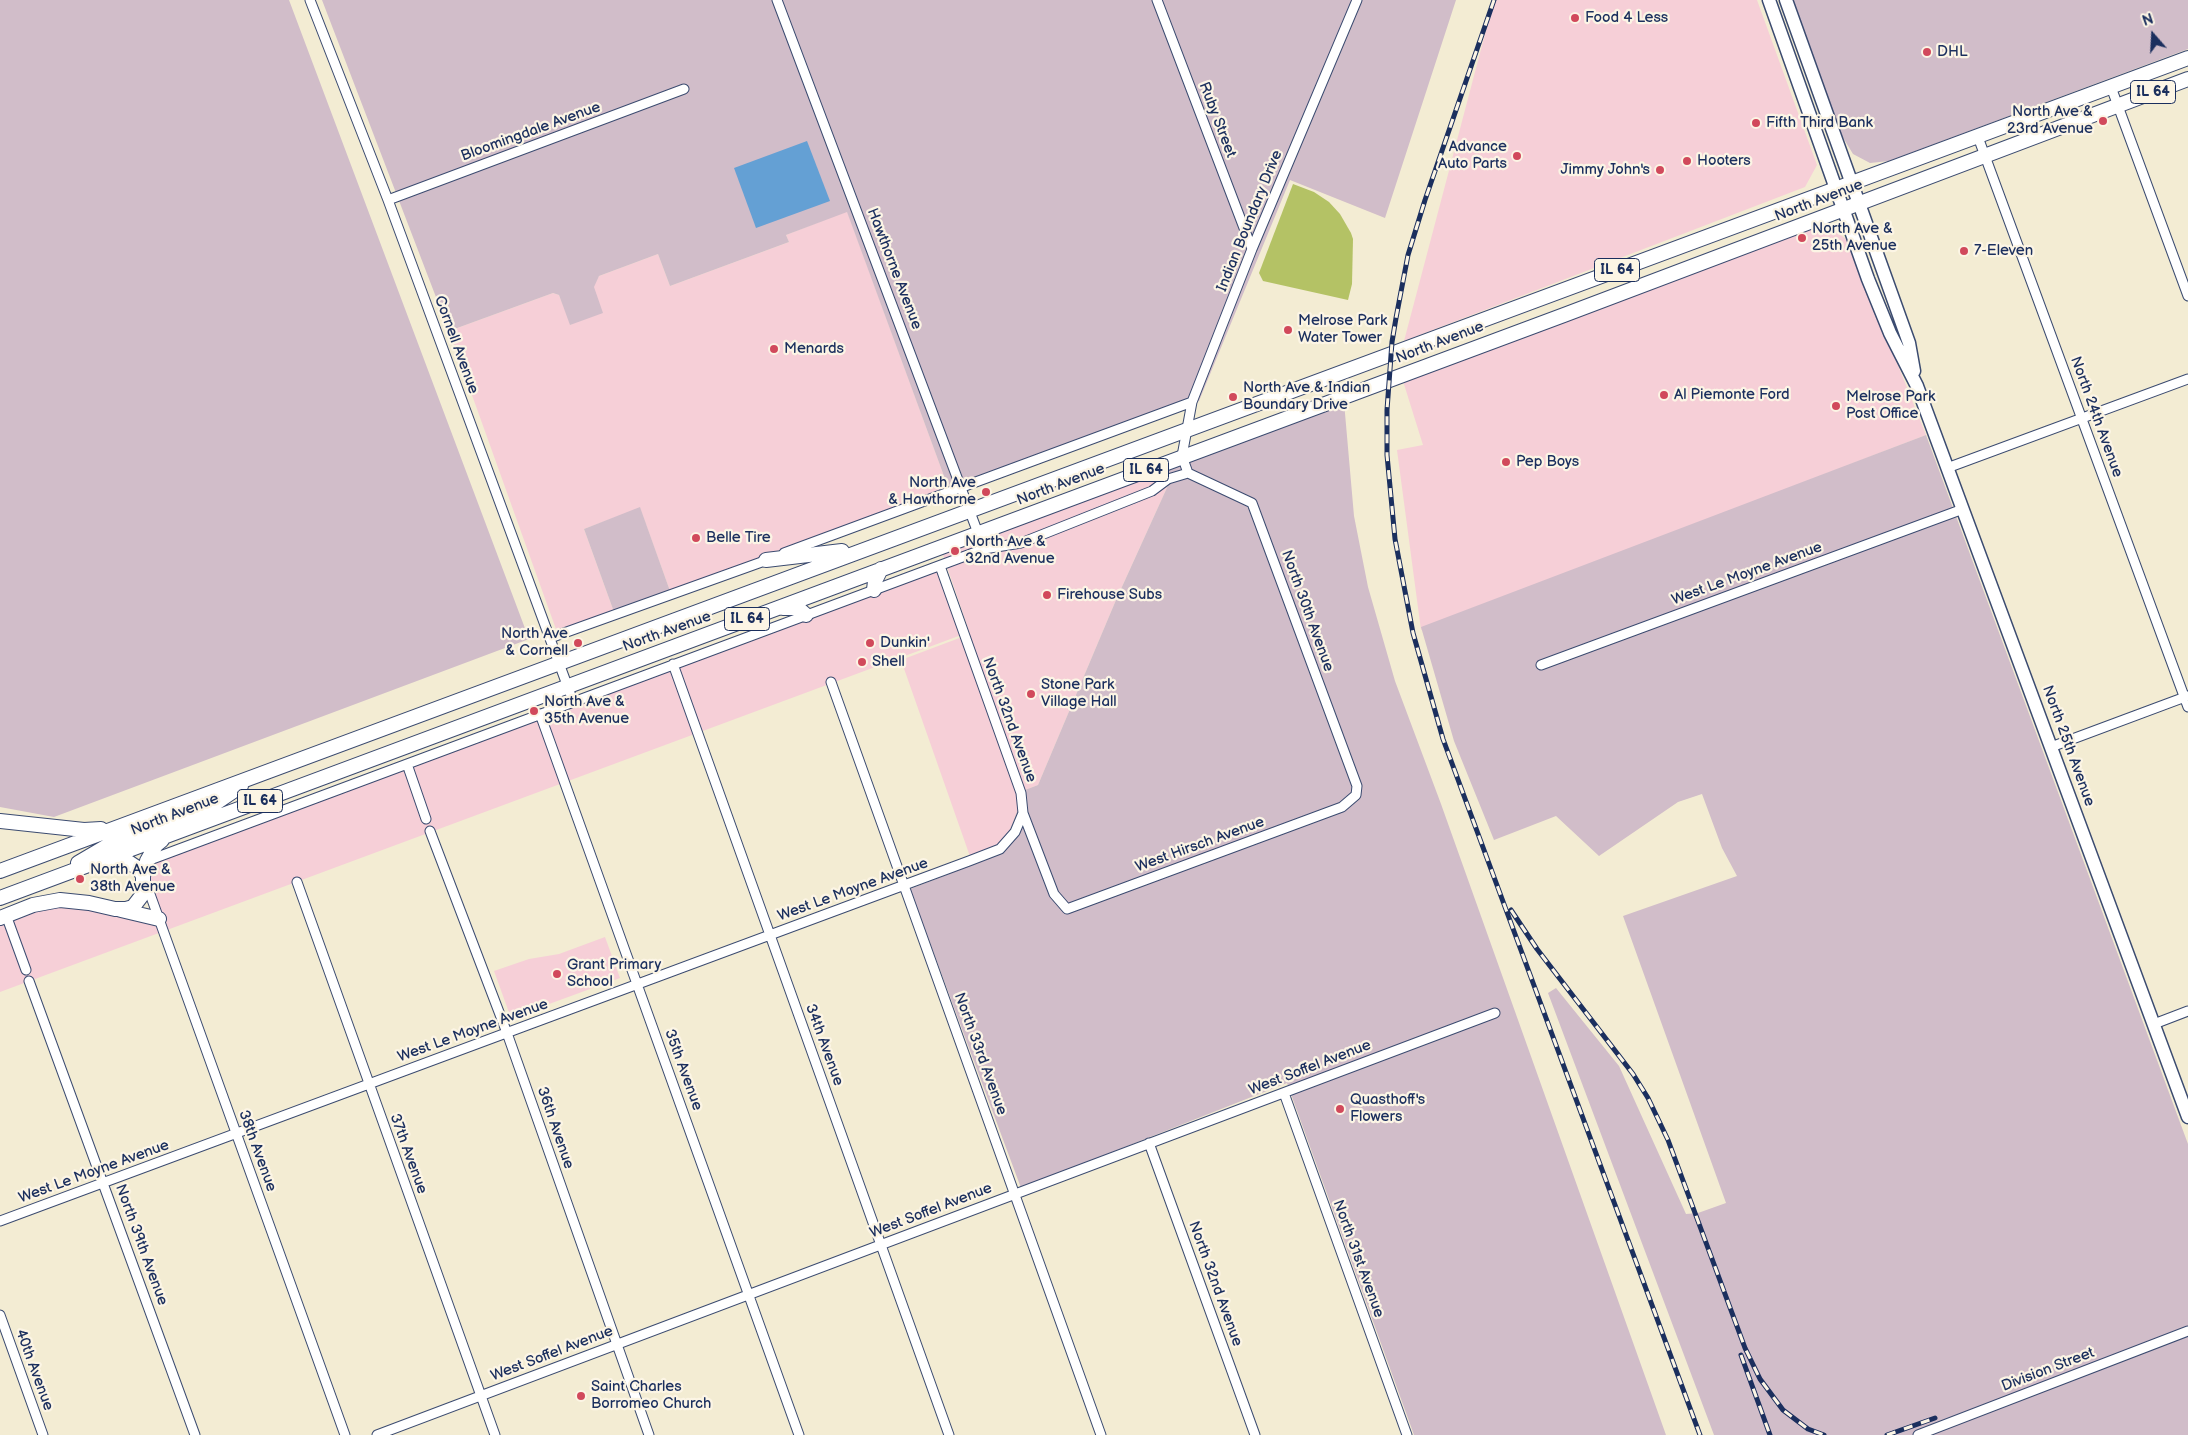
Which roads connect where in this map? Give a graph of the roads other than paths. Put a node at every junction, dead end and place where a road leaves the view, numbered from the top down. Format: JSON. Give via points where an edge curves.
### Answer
{"nodes":[{"id":1,"x":310,"y":0,"type":"edge"},
{"id":2,"x":777,"y":0,"type":"edge"},
{"id":3,"x":1157,"y":0,"type":"edge"},
{"id":4,"x":1357,"y":0,"type":"edge"},
{"id":5,"x":1769,"y":0,"type":"edge"},
{"id":6,"x":1786,"y":0,"type":"edge"},
{"id":7,"x":2188,"y":58,"type":"edge"},
{"id":8,"x":2188,"y":79,"type":"edge"},
{"id":9,"x":2111,"y":87,"type":"junction"},
{"id":10,"x":684,"y":89,"type":"dead end"},
{"id":11,"x":2118,"y":105,"type":"junction"},
{"id":12,"x":1978,"y":137,"type":"junction"},
{"id":13,"x":1985,"y":155,"type":"junction"},
{"id":14,"x":1851,"y":184,"type":"junction"},
{"id":15,"x":1836,"y":190,"type":"junction"},
{"id":16,"x":388,"y":200,"type":"junction"},
{"id":17,"x":1858,"y":203,"type":"junction"},
{"id":18,"x":1843,"y":209,"type":"junction"},
{"id":19,"x":1709,"y":236,"type":"junction"},
{"id":20,"x":1252,"y":249,"type":"junction"},
{"id":21,"x":1717,"y":257,"type":"junction"},
{"id":22,"x":1631,"y":265,"type":"junction"},
{"id":23,"x":1639,"y":286,"type":"junction"},
{"id":24,"x":2188,"y":296,"type":"edge"},
{"id":25,"x":2188,"y":379,"type":"edge"},
{"id":26,"x":1917,"y":386,"type":"junction"},
{"id":27,"x":1192,"y":402,"type":"junction"},
{"id":28,"x":2081,"y":418,"type":"junction"},
{"id":29,"x":1186,"y":431,"type":"junction"},
{"id":30,"x":1182,"y":456,"type":"junction"},
{"id":31,"x":1947,"y":468,"type":"junction"},
{"id":32,"x":1188,"y":473,"type":"junction"},
{"id":33,"x":962,"y":486,"type":"junction"},
{"id":34,"x":1962,"y":509,"type":"junction"},
{"id":35,"x":970,"y":510,"type":"junction"},
{"id":36,"x":979,"y":533,"type":"junction"},
{"id":37,"x":877,"y":545,"type":"junction"},
{"id":38,"x":984,"y":549,"type":"junction"},
{"id":39,"x":766,"y":560,"type":"junction"},
{"id":40,"x":940,"y":566,"type":"junction"},
{"id":41,"x":881,"y":570,"type":"junction"},
{"id":42,"x":874,"y":590,"type":"junction"},
{"id":43,"x":777,"y":608,"type":"junction"},
{"id":44,"x":808,"y":620,"type":"junction"},
{"id":45,"x":550,"y":638,"type":"junction"},
{"id":46,"x":559,"y":662,"type":"junction"},
{"id":47,"x":673,"y":664,"type":"junction"},
{"id":48,"x":1541,"y":665,"type":"dead end"},
{"id":49,"x":832,"y":682,"type":"dead end"},
{"id":50,"x":568,"y":686,"type":"junction"},
{"id":51,"x":2186,"y":697,"type":"edge"},
{"id":52,"x":573,"y":701,"type":"junction"},
{"id":53,"x":2188,"y":707,"type":"edge"},
{"id":54,"x":540,"y":714,"type":"junction"},
{"id":55,"x":2051,"y":747,"type":"junction"},
{"id":56,"x":407,"y":764,"type":"junction"},
{"id":57,"x":250,"y":778,"type":"junction"},
{"id":58,"x":1342,"y":807,"type":"joint"},
{"id":59,"x":1023,"y":813,"type":"junction"},
{"id":60,"x":0,"y":820,"type":"edge"},
{"id":61,"x":426,"y":820,"type":"dead end"},
{"id":62,"x":114,"y":828,"type":"junction"},
{"id":63,"x":430,"y":831,"type":"dead end"},
{"id":64,"x":166,"y":836,"type":"junction"},
{"id":65,"x":101,"y":861,"type":"junction"},
{"id":66,"x":142,"y":867,"type":"junction"},
{"id":67,"x":0,"y":871,"type":"edge"},
{"id":68,"x":52,"y":879,"type":"junction"},
{"id":69,"x":297,"y":882,"type":"dead end"},
{"id":70,"x":904,"y":885,"type":"junction"},
{"id":71,"x":0,"y":898,"type":"edge"},
{"id":72,"x":1067,"y":908,"type":"joint"},
{"id":73,"x":115,"y":909,"type":"junction"},
{"id":74,"x":3,"y":916,"type":"edge"},
{"id":75,"x":159,"y":919,"type":"junction"},
{"id":76,"x":770,"y":935,"type":"junction"},
{"id":77,"x":26,"y":970,"type":"dead end"},
{"id":78,"x":29,"y":981,"type":"dead end"},
{"id":79,"x":638,"y":984,"type":"junction"},
{"id":80,"x":2188,"y":1011,"type":"edge"},
{"id":81,"x":1495,"y":1014,"type":"dead end"},
{"id":82,"x":2154,"y":1024,"type":"junction"},
{"id":83,"x":507,"y":1033,"type":"junction"},
{"id":84,"x":369,"y":1084,"type":"junction"},
{"id":85,"x":1284,"y":1093,"type":"junction"},
{"id":86,"x":2188,"y":1117,"type":"edge"},
{"id":87,"x":236,"y":1134,"type":"junction"},
{"id":88,"x":1149,"y":1143,"type":"junction"},
{"id":89,"x":104,"y":1183,"type":"junction"},
{"id":90,"x":1014,"y":1194,"type":"junction"},
{"id":91,"x":0,"y":1221,"type":"edge"},
{"id":92,"x":881,"y":1245,"type":"junction"},
{"id":93,"x":749,"y":1295,"type":"junction"},
{"id":94,"x":0,"y":1315,"type":"edge"},
{"id":95,"x":2188,"y":1331,"type":"edge"},
{"id":96,"x":617,"y":1344,"type":"junction"},
{"id":97,"x":480,"y":1396,"type":"junction"},
{"id":98,"x":43,"y":1435,"type":"edge"},
{"id":99,"x":195,"y":1435,"type":"edge"},
{"id":100,"x":345,"y":1435,"type":"edge"},
{"id":101,"x":377,"y":1435,"type":"edge"},
{"id":102,"x":494,"y":1435,"type":"edge"},
{"id":103,"x":649,"y":1435,"type":"edge"},
{"id":104,"x":799,"y":1435,"type":"edge"},
{"id":105,"x":949,"y":1435,"type":"edge"},
{"id":106,"x":1101,"y":1435,"type":"edge"},
{"id":107,"x":1255,"y":1435,"type":"edge"},
{"id":108,"x":1407,"y":1435,"type":"edge"},
{"id":109,"x":1918,"y":1435,"type":"edge"}],
"edges":[{"from":1,"to":16,"type":"street","name":"Cornell Avenue"},
{"from":2,"to":33,"type":"street","name":"Hawthorne Avenue"},
{"from":3,"to":20,"type":"street","name":"Ruby Street"},
{"from":4,"to":20,"type":"street","name":"Indian Boundary Drive"},
{"from":5,"to":15,"type":"main road","name":"North 25th Avenue"},
{"from":6,"to":14,"type":"main road","name":"North 25th Avenue"},
{"from":7,"to":9,"type":"main road","name":"North Avenue","number":"IL 64"},
{"from":8,"to":11,"type":"main road","name":"North Avenue","number":"IL 64"},
{"from":9,"to":11,"type":"street"},
{"from":9,"to":12,"type":"main road","name":"North Avenue","number":"IL 64"},
{"from":10,"to":16,"type":"street","name":"Bloomingdale Avenue"},
{"from":11,"to":13,"type":"main road","name":"North Avenue","number":"IL 64"},
{"from":11,"to":24,"type":"street"},
{"from":12,"to":13,"type":"street","name":"North 24th Avenue"},
{"from":12,"to":14,"type":"main road","name":"North Avenue","number":"IL 64"},
{"from":13,"to":17,"type":"main road","name":"North Avenue","number":"IL 64"},
{"from":13,"to":28,"type":"street","name":"North 24th Avenue"},
{"from":14,"to":15,"type":"main road","name":"North Avenue","number":"IL 64"},
{"from":14,"to":17,"type":"main road","name":"North 25th Avenue"},
{"from":15,"to":18,"type":"main road","name":"North 25th Avenue"},
{"from":15,"to":19,"type":"main road","name":"North Avenue","number":"IL 64"},
{"from":16,"to":45,"type":"street","name":"Cornell Avenue"},
{"from":17,"to":18,"type":"main road","name":"North Avenue","number":"IL 64"},
{"from":17,"to":26,"type":"main road","name":"North 25th Avenue","via":[[1909,343]]},
{"from":18,"to":21,"type":"main road","name":"North Avenue","number":"IL 64"},
{"from":18,"to":26,"type":"main road","name":"North 25th Avenue","via":[[1890,333]]},
{"from":19,"to":21,"type":"main road"},
{"from":19,"to":22,"type":"main road","name":"North Avenue","number":"IL 64"},
{"from":20,"to":27,"type":"street","name":"Indian Boundary Drive"},
{"from":21,"to":23,"type":"main road","name":"North Avenue","number":"IL 64"},
{"from":22,"to":23,"type":"main road"},
{"from":22,"to":29,"type":"main road","name":"North Avenue","number":"IL 64"},
{"from":23,"to":30,"type":"main road","name":"North Avenue","number":"IL 64"},
{"from":25,"to":28,"type":"street"},
{"from":26,"to":31,"type":"main road","name":"North 25th Avenue"},
{"from":27,"to":29,"type":"street","name":"Indian Boundary Drive"},
{"from":27,"to":33,"type":"street"},
{"from":28,"to":31,"type":"street"},
{"from":28,"to":51,"type":"street","name":"North 24th Avenue"},
{"from":29,"to":30,"type":"street","name":"Indian Boundary Drive"},
{"from":29,"to":35,"type":"main road","name":"North Avenue","number":"IL 64"},
{"from":30,"to":32,"type":"street"},
{"from":30,"to":36,"type":"main road","name":"North Avenue","number":"IL 64"},
{"from":31,"to":34,"type":"main road","name":"North 25th Avenue"},
{"from":32,"to":38,"type":"street","via":[[1131,500],[1021,543]]},
{"from":32,"to":58,"type":"street","name":"North 30th Avenue","via":[[1252,503],[1357,786],[1356,796]]},
{"from":33,"to":35,"type":"street","name":"Hawthorne Avenue"},
{"from":33,"to":39,"type":"street"},
{"from":34,"to":48,"type":"street","name":"West Le Moyne Avenue"},
{"from":34,"to":55,"type":"main road","name":"North 25th Avenue"},
{"from":35,"to":36,"type":"street","name":"Hawthorne Avenue"},
{"from":35,"to":37,"type":"main road","name":"North Avenue","number":"IL 64"},
{"from":36,"to":38,"type":"street","name":"Hawthorne Avenue"},
{"from":36,"to":41,"type":"main road","name":"North Avenue","number":"IL 64"},
{"from":37,"to":39,"type":"main road"},
{"from":37,"to":46,"type":"main road","name":"North Avenue","number":"IL 64"},
{"from":38,"to":40,"type":"street"},
{"from":39,"to":45,"type":"street"},
{"from":40,"to":42,"type":"street"},
{"from":40,"to":59,"type":"street","name":"North 32nd Avenue","via":[[1021,793]]},
{"from":41,"to":42,"type":"main road"},
{"from":41,"to":43,"type":"main road","name":"North Avenue","number":"IL 64"},
{"from":42,"to":44,"type":"street"},
{"from":43,"to":44,"type":"main road","via":[[798,608]]},
{"from":43,"to":50,"type":"main road","name":"North Avenue","number":"IL 64"},
{"from":44,"to":47,"type":"street"},
{"from":45,"to":46,"type":"street","name":"Cornell Avenue"},
{"from":46,"to":50,"type":"street","name":"Cornell Avenue"},
{"from":46,"to":57,"type":"main road","name":"North Avenue","number":"IL 64"},
{"from":47,"to":52,"type":"street"},
{"from":47,"to":76,"type":"street","name":"34th Avenue"},
{"from":49,"to":70,"type":"street","name":"North 33rd Avenue"},
{"from":50,"to":52,"type":"street","name":"Cornell Avenue"},
{"from":50,"to":64,"type":"main road","name":"North Avenue","number":"IL 64"},
{"from":51,"to":53,"type":"street","name":"North 24th Avenue"},
{"from":51,"to":55,"type":"street"},
{"from":52,"to":54,"type":"street"},
{"from":54,"to":56,"type":"street"},
{"from":54,"to":79,"type":"street","name":"35th Avenue"},
{"from":55,"to":82,"type":"main road","name":"North 25th Avenue"},
{"from":56,"to":61,"type":"street"},
{"from":56,"to":66,"type":"street"},
{"from":57,"to":62,"type":"main road","name":"North Avenue","number":"IL 64"},
{"from":57,"to":68,"type":"main road","via":[[216,803],[112,843]]},
{"from":58,"to":72,"type":"street","name":"West Hirsch Avenue"},
{"from":59,"to":70,"type":"street","name":"West Le Moyne Avenue","via":[[1015,832],[1000,849]]},
{"from":59,"to":72,"type":"street","name":"North 32nd Avenue","via":[[1054,894]]},
{"from":60,"to":62,"type":"main road","via":[[84,830]]},
{"from":62,"to":67,"type":"main road","name":"North Avenue","number":"IL 64"},
{"from":63,"to":83,"type":"street","name":"36th Avenue"},
{"from":64,"to":65,"type":"main road","name":"North Avenue","number":"IL 64"},
{"from":64,"to":66,"type":"main road"},
{"from":65,"to":66,"type":"main road","via":[[127,861]]},
{"from":65,"to":68,"type":"main road","name":"North Avenue","number":"IL 64"},
{"from":66,"to":73,"type":"main road","via":[[143,894],[139,901],[126,910]]},
{"from":66,"to":75,"type":"street","name":"38th Avenue"},
{"from":68,"to":71,"type":"main road","name":"North Avenue","number":"IL 64"},
{"from":69,"to":84,"type":"street","name":"37th Avenue"},
{"from":70,"to":76,"type":"street","name":"West Le Moyne Avenue"},
{"from":70,"to":90,"type":"street","name":"North 33rd Avenue"},
{"from":73,"to":74,"type":"main road","via":[[60,900]]},
{"from":73,"to":75,"type":"main road"},
{"from":74,"to":77,"type":"street"},
{"from":75,"to":87,"type":"street","name":"38th Avenue"},
{"from":76,"to":79,"type":"street","name":"West Le Moyne Avenue"},
{"from":76,"to":92,"type":"street","name":"34th Avenue"},
{"from":78,"to":89,"type":"street","name":"North 39th Avenue"},
{"from":79,"to":83,"type":"street","name":"West Le Moyne Avenue"},
{"from":79,"to":93,"type":"street","name":"35th Avenue"},
{"from":80,"to":82,"type":"street"},
{"from":81,"to":85,"type":"street","name":"West Soffel Avenue"},
{"from":82,"to":86,"type":"main road","name":"North 25th Avenue"},
{"from":83,"to":84,"type":"street","name":"West Le Moyne Avenue"},
{"from":83,"to":96,"type":"street","name":"36th Avenue"},
{"from":84,"to":87,"type":"street","name":"West Le Moyne Avenue"},
{"from":84,"to":97,"type":"street","name":"37th Avenue"},
{"from":85,"to":88,"type":"street","name":"West Soffel Avenue"},
{"from":85,"to":108,"type":"street","name":"North 31st Avenue"},
{"from":87,"to":89,"type":"street","name":"West Le Moyne Avenue"},
{"from":87,"to":100,"type":"street","name":"38th Avenue"},
{"from":88,"to":90,"type":"street","name":"West Soffel Avenue"},
{"from":88,"to":107,"type":"street","name":"North 32nd Avenue"},
{"from":89,"to":91,"type":"street","name":"West Le Moyne Avenue"},
{"from":89,"to":99,"type":"street","name":"North 39th Avenue"},
{"from":90,"to":92,"type":"street","name":"West Soffel Avenue"},
{"from":90,"to":106,"type":"street","name":"North 33rd Avenue"},
{"from":92,"to":93,"type":"street","name":"West Soffel Avenue"},
{"from":92,"to":105,"type":"street","name":"34th Avenue"},
{"from":93,"to":96,"type":"street","name":"West Soffel Avenue"},
{"from":93,"to":104,"type":"street","name":"35th Avenue"},
{"from":94,"to":98,"type":"street","name":"40th Avenue"},
{"from":95,"to":109,"type":"street","name":"Division Street"},
{"from":96,"to":97,"type":"street","name":"West Soffel Avenue"},
{"from":96,"to":103,"type":"street","name":"36th Avenue"},
{"from":97,"to":101,"type":"street","name":"West Soffel Avenue"},
{"from":97,"to":102,"type":"street","name":"37th Avenue"}]}
